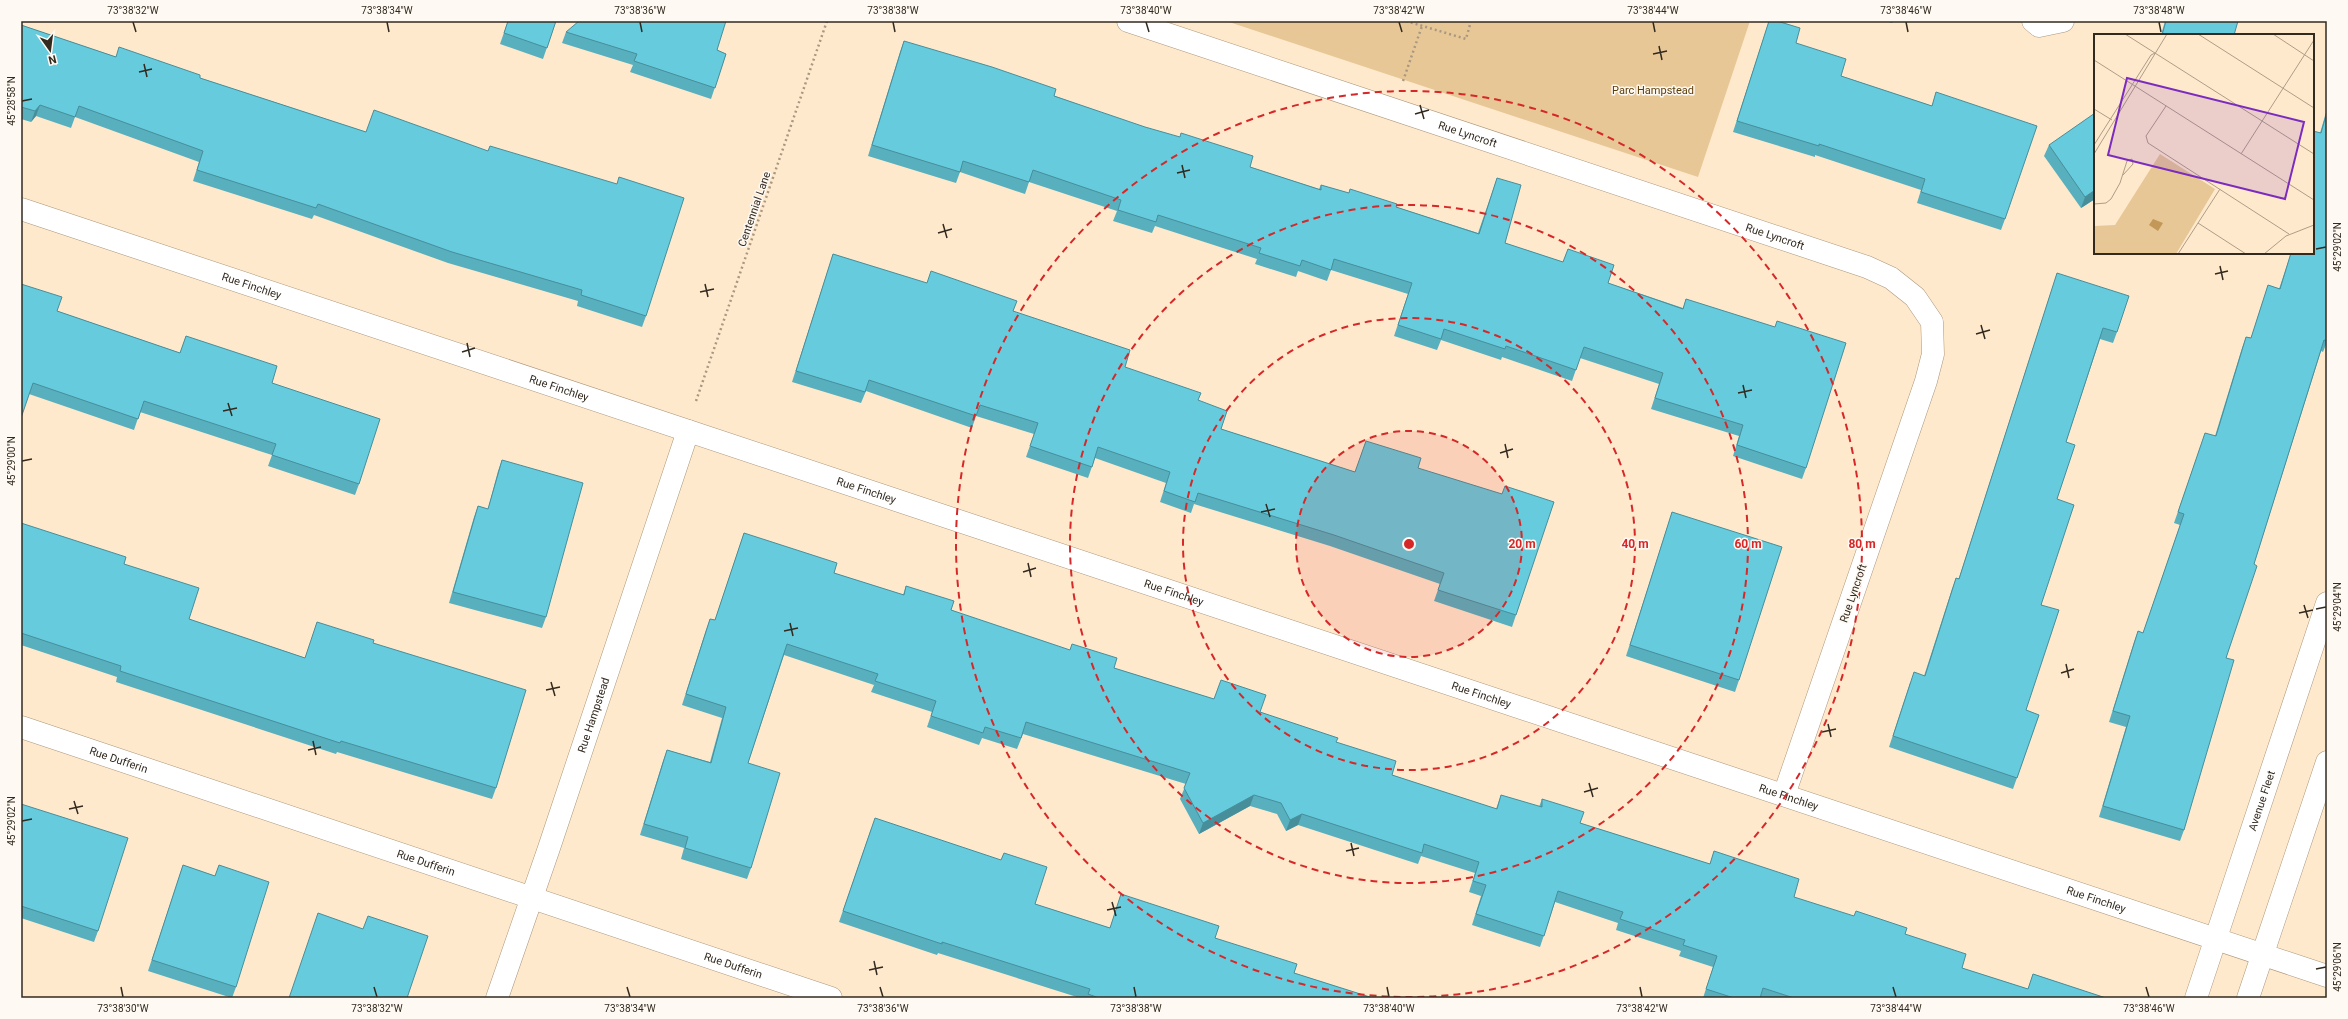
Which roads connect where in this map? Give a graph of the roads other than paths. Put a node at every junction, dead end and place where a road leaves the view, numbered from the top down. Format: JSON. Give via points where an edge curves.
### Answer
{"nodes":[{"id":1,"x":1128,"y":21,"type":"edge"},
{"id":2,"x":2033,"y":21,"type":"edge"},
{"id":3,"x":2063,"y":21,"type":"edge"},
{"id":4,"x":21,"y":209,"type":"edge"},
{"id":5,"x":688,"y":431,"type":"junction"},
{"id":6,"x":2327,"y":603,"type":"edge"},
{"id":7,"x":21,"y":727,"type":"edge"},
{"id":8,"x":2327,"y":762,"type":"edge"},
{"id":9,"x":1784,"y":795,"type":"junction"},
{"id":10,"x":531,"y":897,"type":"junction"},
{"id":11,"x":2215,"y":940,"type":"junction"},
{"id":12,"x":2263,"y":956,"type":"junction"},
{"id":13,"x":2327,"y":976,"type":"edge"},
{"id":14,"x":497,"y":998,"type":"edge"},
{"id":15,"x":831,"y":998,"type":"edge"},
{"id":16,"x":2196,"y":998,"type":"edge"},
{"id":17,"x":2248,"y":998,"type":"edge"}],
"edges":[{"from":1,"to":9,"type":"street","name":"Rue Lyncroft","via":[[1867,267],[1891,278],[1915,297],[1932,322],[1933,354]]},
{"from":2,"to":3,"type":"street","via":[[2039,26]]},
{"from":4,"to":5,"type":"street","name":"Rue Finchley"},
{"from":5,"to":9,"type":"street","name":"Rue Finchley"},
{"from":5,"to":10,"type":"street","name":"Rue Hampstead"},
{"from":6,"to":11,"type":"street","name":"Avenue Fleet"},
{"from":7,"to":10,"type":"street","name":"Rue Dufferin"},
{"from":8,"to":12,"type":"street"},
{"from":9,"to":11,"type":"street","name":"Rue Finchley"},
{"from":10,"to":14,"type":"street","name":"Rue Hampstead"},
{"from":10,"to":15,"type":"street","name":"Rue Dufferin"},
{"from":11,"to":12,"type":"street","name":"Rue Finchley"},
{"from":11,"to":16,"type":"street","name":"Avenue Fleet"},
{"from":12,"to":13,"type":"street","name":"Rue Finchley"},
{"from":12,"to":17,"type":"street"}]}
